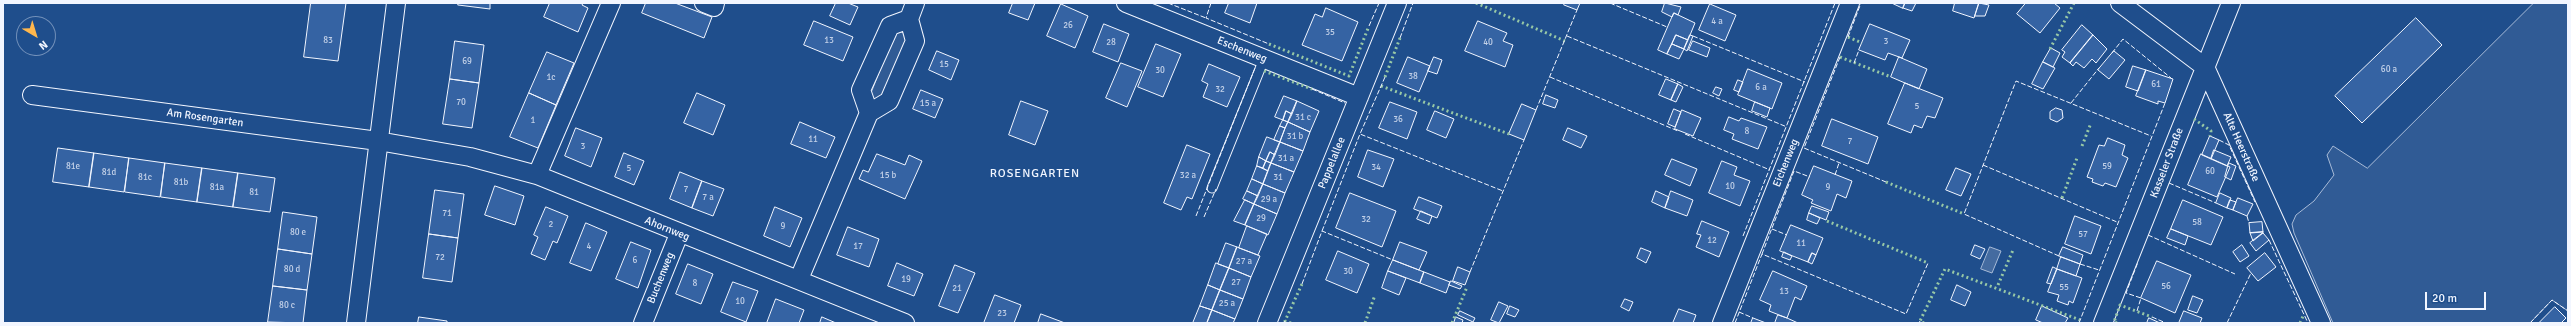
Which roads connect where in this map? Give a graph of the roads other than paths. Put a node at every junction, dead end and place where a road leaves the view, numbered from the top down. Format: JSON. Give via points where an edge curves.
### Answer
{"nodes":[{"id":1,"x":396,"y":3,"type":"edge"},
{"id":2,"x":611,"y":3,"type":"edge"},
{"id":3,"x":704,"y":3,"type":"edge"},
{"id":4,"x":715,"y":3,"type":"edge"},
{"id":5,"x":1126,"y":3,"type":"edge"},
{"id":6,"x":1397,"y":3,"type":"edge"},
{"id":7,"x":1850,"y":3,"type":"edge"},
{"id":8,"x":2120,"y":3,"type":"edge"},
{"id":9,"x":2231,"y":3,"type":"edge"},
{"id":10,"x":912,"y":11,"type":"edge"},
{"id":11,"x":1264,"y":59,"type":"junction"},
{"id":12,"x":2205,"y":67,"type":"junction"},
{"id":13,"x":32,"y":95,"type":"dead end"},
{"id":14,"x":1359,"y":96,"type":"junction"},
{"id":15,"x":869,"y":113,"type":"junction"},
{"id":16,"x":378,"y":141,"type":"junction"},
{"id":17,"x":537,"y":175,"type":"junction"},
{"id":18,"x":1212,"y":188,"type":"dead end"},
{"id":19,"x":679,"y":234,"type":"junction"},
{"id":20,"x":799,"y":279,"type":"junction"},
{"id":21,"x":356,"y":323,"type":"edge"},
{"id":22,"x":643,"y":323,"type":"edge"},
{"id":23,"x":905,"y":323,"type":"edge"},
{"id":24,"x":1268,"y":323,"type":"edge"},
{"id":25,"x":1722,"y":323,"type":"edge"},
{"id":26,"x":2103,"y":323,"type":"edge"},
{"id":27,"x":2321,"y":323,"type":"edge"}],
"edges":[{"from":1,"to":16,"type":"street"},
{"from":2,"to":17,"type":"street"},
{"from":3,"to":4,"type":"street","via":[[714,7]]},
{"from":5,"to":11,"type":"street","name":"Eschenweg"},
{"from":6,"to":14,"type":"street","name":"Pappelallee"},
{"from":7,"to":25,"type":"street","name":"Eichenweg"},
{"from":8,"to":12,"type":"street","name":"Alte Heerstraße"},
{"from":9,"to":12,"type":"street","name":"Kasseler Straße"},
{"from":10,"to":15,"type":"street","via":[[915,41],[889,101]]},
{"from":10,"to":15,"type":"street","via":[[890,26],[861,90]]},
{"from":11,"to":14,"type":"street","name":"Eschenweg"},
{"from":11,"to":18,"type":"lane"},
{"from":12,"to":26,"type":"street","name":"Kasseler Straße"},
{"from":12,"to":27,"type":"street","name":"Alte Heerstraße"},
{"from":13,"to":16,"type":"street","name":"Am Rosengarten"},
{"from":14,"to":24,"type":"street","name":"Pappelallee"},
{"from":15,"to":20,"type":"street"},
{"from":16,"to":17,"type":"street","name":"Ahornweg","via":[[470,157]]},
{"from":16,"to":21,"type":"street"},
{"from":17,"to":19,"type":"street","name":"Ahornweg"},
{"from":19,"to":20,"type":"street","name":"Ahornweg"},
{"from":19,"to":22,"type":"street","name":"Buchenweg"},
{"from":20,"to":23,"type":"street","name":"Ahornweg"}]}
